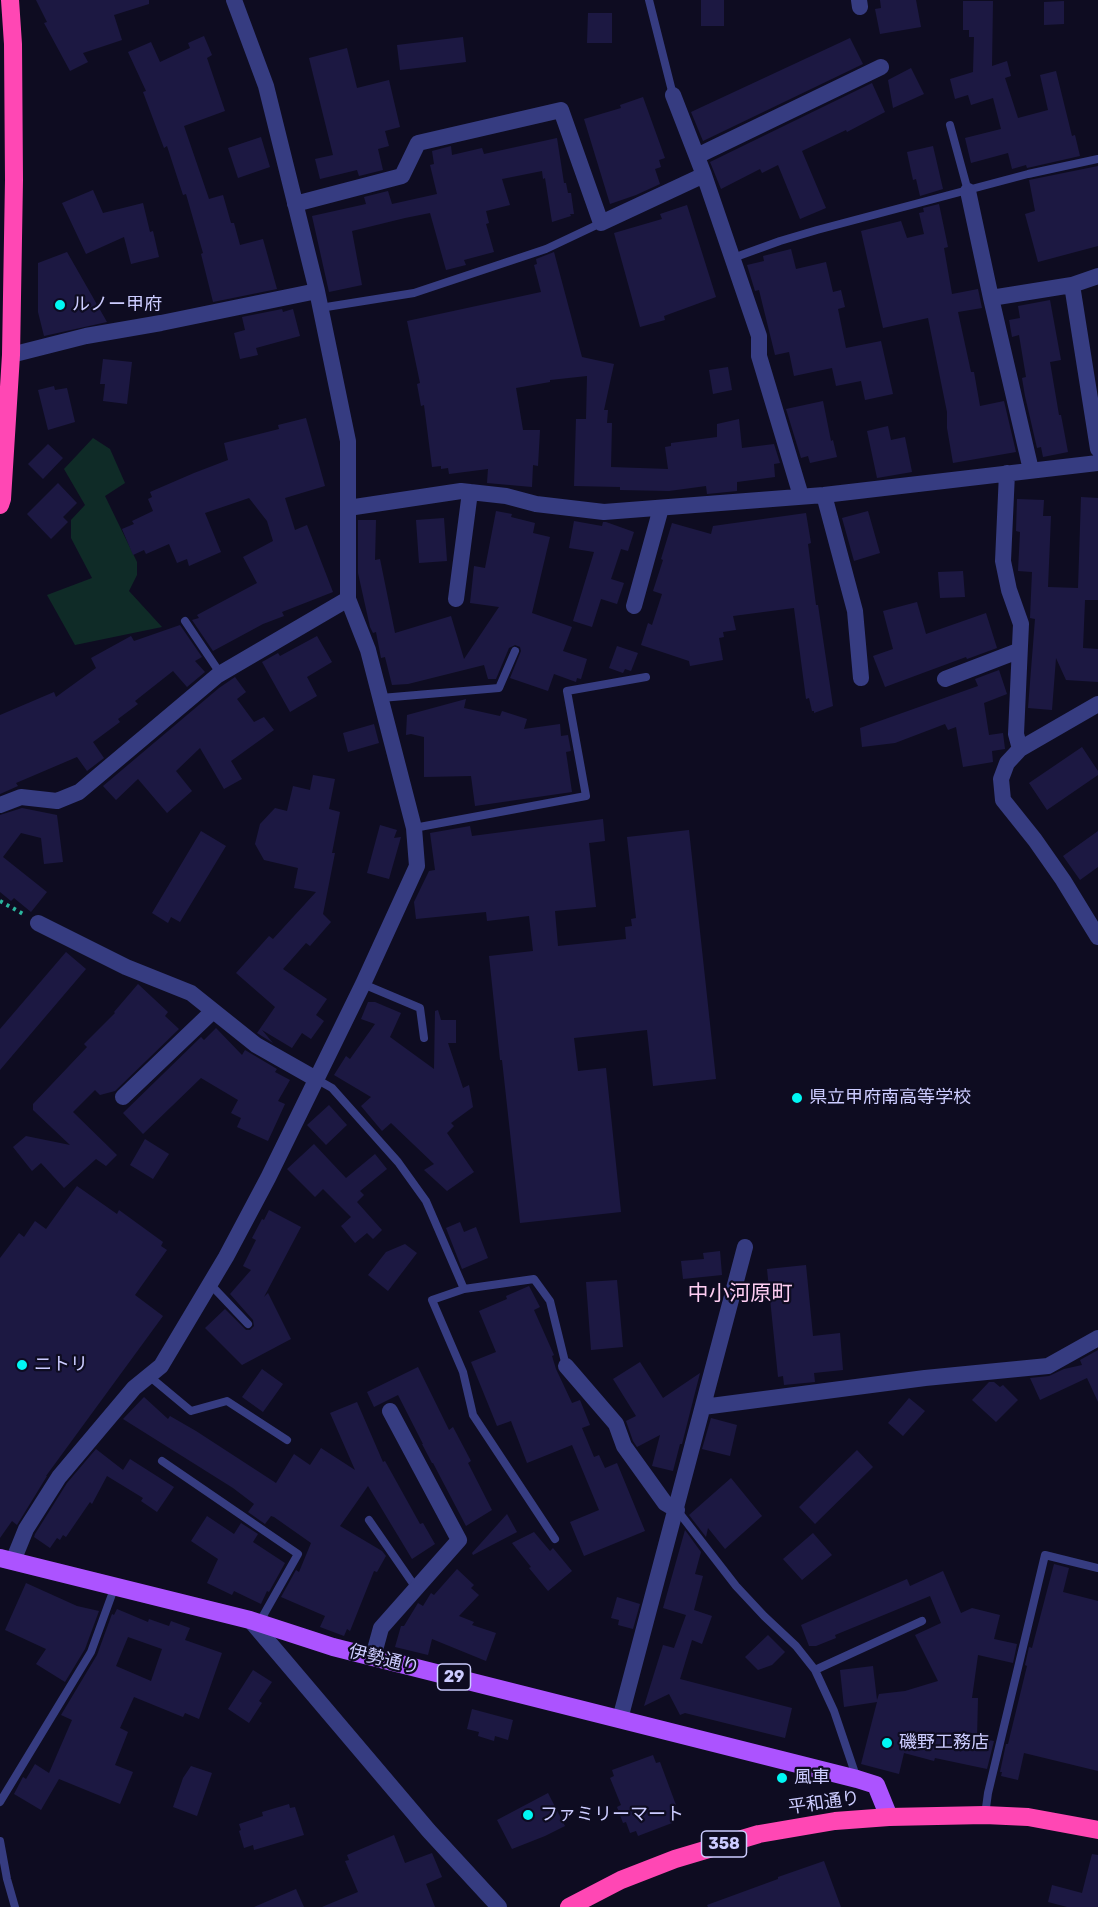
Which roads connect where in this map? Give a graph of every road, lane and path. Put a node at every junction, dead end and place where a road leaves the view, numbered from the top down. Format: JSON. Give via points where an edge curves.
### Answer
{"nodes":[{"id":1,"x":10,"y":0,"type":"edge"},
{"id":2,"x":234,"y":0,"type":"edge"},
{"id":3,"x":649,"y":0,"type":"edge"},
{"id":4,"x":881,"y":67,"type":"dead end"},
{"id":5,"x":673,"y":95,"type":"joint"},
{"id":6,"x":951,"y":125,"type":"dead end"},
{"id":7,"x":697,"y":156,"type":"junction"},
{"id":8,"x":1098,"y":159,"type":"edge"},
{"id":9,"x":704,"y":175,"type":"junction"},
{"id":10,"x":968,"y":191,"type":"junction"},
{"id":11,"x":295,"y":204,"type":"junction"},
{"id":12,"x":601,"y":223,"type":"junction"},
{"id":13,"x":733,"y":258,"type":"junction"},
{"id":14,"x":1098,"y":276,"type":"edge"},
{"id":15,"x":1072,"y":285,"type":"junction"},
{"id":16,"x":317,"y":291,"type":"junction"},
{"id":17,"x":991,"y":298,"type":"junction"},
{"id":18,"x":320,"y":308,"type":"junction"},
{"id":19,"x":11,"y":356,"type":"junction"},
{"id":20,"x":1098,"y":448,"type":"edge"},
{"id":21,"x":1098,"y":463,"type":"edge"},
{"id":22,"x":1031,"y":470,"type":"junction"},
{"id":23,"x":1007,"y":473,"type":"junction"},
{"id":24,"x":470,"y":492,"type":"junction"},
{"id":25,"x":824,"y":495,"type":"junction"},
{"id":26,"x":801,"y":496,"type":"junction"},
{"id":27,"x":0,"y":505,"type":"edge"},
{"id":28,"x":348,"y":508,"type":"junction"},
{"id":29,"x":661,"y":508,"type":"junction"},
{"id":30,"x":348,"y":599,"type":"junction"},
{"id":31,"x":456,"y":599,"type":"dead end"},
{"id":32,"x":634,"y":606,"type":"dead end"},
{"id":33,"x":185,"y":621,"type":"dead end"},
{"id":34,"x":515,"y":651,"type":"dead end"},
{"id":35,"x":1018,"y":651,"type":"junction"},
{"id":36,"x":220,"y":673,"type":"junction"},
{"id":37,"x":646,"y":677,"type":"dead end"},
{"id":38,"x":861,"y":678,"type":"dead end"},
{"id":39,"x":945,"y":679,"type":"dead end"},
{"id":40,"x":381,"y":698,"type":"junction"},
{"id":41,"x":1098,"y":704,"type":"edge"},
{"id":42,"x":1020,"y":749,"type":"junction"},
{"id":43,"x":0,"y":805,"type":"edge"},
{"id":44,"x":414,"y":828,"type":"junction"},
{"id":45,"x":0,"y":901,"type":"edge"},
{"id":46,"x":38,"y":923,"type":"joint"},
{"id":47,"x":1098,"y":937,"type":"edge"},
{"id":48,"x":363,"y":984,"type":"junction"},
{"id":49,"x":213,"y":1011,"type":"junction"},
{"id":50,"x":424,"y":1038,"type":"dead end"},
{"id":51,"x":316,"y":1079,"type":"junction"},
{"id":52,"x":123,"y":1097,"type":"dead end"},
{"id":53,"x":745,"y":1247,"type":"dead end"},
{"id":54,"x":210,"y":1284,"type":"junction"},
{"id":55,"x":464,"y":1289,"type":"junction"},
{"id":56,"x":248,"y":1324,"type":"dead end"},
{"id":57,"x":1098,"y":1338,"type":"edge"},
{"id":58,"x":566,"y":1366,"type":"joint"},
{"id":59,"x":149,"y":1376,"type":"junction"},
{"id":60,"x":704,"y":1407,"type":"junction"},
{"id":61,"x":390,"y":1412,"type":"dead end"},
{"id":62,"x":287,"y":1440,"type":"dead end"},
{"id":63,"x":162,"y":1461,"type":"dead end"},
{"id":64,"x":677,"y":1510,"type":"junction"},
{"id":65,"x":369,"y":1520,"type":"dead end"},
{"id":66,"x":555,"y":1539,"type":"dead end"},
{"id":67,"x":6,"y":1560,"type":"edge"},
{"id":68,"x":1098,"y":1568,"type":"edge"},
{"id":69,"x":115,"y":1586,"type":"junction"},
{"id":70,"x":416,"y":1588,"type":"junction"},
{"id":71,"x":922,"y":1621,"type":"dead end"},
{"id":72,"x":254,"y":1622,"type":"junction"},
{"id":73,"x":373,"y":1657,"type":"junction"},
{"id":74,"x":815,"y":1670,"type":"junction"},
{"id":75,"x":620,"y":1719,"type":"junction"},
{"id":76,"x":857,"y":1779,"type":"junction"},
{"id":77,"x":0,"y":1802,"type":"edge"},
{"id":78,"x":985,"y":1815,"type":"junction"},
{"id":79,"x":889,"y":1817,"type":"junction"},
{"id":80,"x":1098,"y":1830,"type":"edge"},
{"id":81,"x":0,"y":1841,"type":"edge"},
{"id":82,"x":15,"y":1907,"type":"edge"},
{"id":83,"x":499,"y":1907,"type":"edge"},
{"id":84,"x":569,"y":1907,"type":"edge"}],
"edges":[{"from":1,"to":19,"type":"highway","via":[[14,180]]},
{"from":2,"to":11,"type":"street","via":[[266,86]]},
{"from":3,"to":5,"type":"lane"},
{"from":4,"to":7,"type":"street"},
{"from":5,"to":7,"type":"street"},
{"from":6,"to":10,"type":"lane"},
{"from":7,"to":9,"type":"street"},
{"from":8,"to":10,"type":"lane"},
{"from":9,"to":12,"type":"street"},
{"from":9,"to":13,"type":"street"},
{"from":10,"to":13,"type":"lane","via":[[817,230]]},
{"from":10,"to":17,"type":"street"},
{"from":11,"to":12,"type":"street","via":[[402,176],[418,143],[561,110]]},
{"from":11,"to":16,"type":"street"},
{"from":12,"to":18,"type":"lane","via":[[546,249],[414,293]]},
{"from":13,"to":26,"type":"street","via":[[759,336],[759,356]]},
{"from":14,"to":15,"type":"street"},
{"from":15,"to":17,"type":"street"},
{"from":15,"to":20,"type":"street"},
{"from":16,"to":18,"type":"street"},
{"from":16,"to":19,"type":"street","via":[[86,336]]},
{"from":17,"to":22,"type":"street"},
{"from":18,"to":28,"type":"street","via":[[348,441]]},
{"from":19,"to":27,"type":"highway"},
{"from":21,"to":22,"type":"street"},
{"from":22,"to":23,"type":"street"},
{"from":23,"to":25,"type":"street"},
{"from":23,"to":35,"type":"street","via":[[1003,561],[1021,624]]},
{"from":24,"to":28,"type":"street","via":[[461,490]]},
{"from":24,"to":29,"type":"street","via":[[604,512]]},
{"from":24,"to":31,"type":"street"},
{"from":25,"to":26,"type":"street"},
{"from":25,"to":38,"type":"street","via":[[855,611]]},
{"from":26,"to":29,"type":"street"},
{"from":28,"to":30,"type":"street"},
{"from":29,"to":32,"type":"street"},
{"from":30,"to":36,"type":"street"},
{"from":30,"to":40,"type":"street"},
{"from":33,"to":36,"type":"lane"},
{"from":34,"to":40,"type":"lane","via":[[499,688]]},
{"from":35,"to":39,"type":"street"},
{"from":35,"to":42,"type":"street","via":[[1016,734]]},
{"from":36,"to":43,"type":"street","via":[[79,792],[57,801],[21,797]]},
{"from":37,"to":44,"type":"lane","via":[[567,691],[586,796]]},
{"from":40,"to":44,"type":"street"},
{"from":41,"to":42,"type":"street"},
{"from":42,"to":47,"type":"street","via":[[1007,763],[1001,779],[1003,800],[1058,872]]},
{"from":44,"to":48,"type":"street","via":[[417,866]]},
{"from":45,"to":46,"type":"path"},
{"from":46,"to":49,"type":"street","via":[[126,967],[191,993]]},
{"from":48,"to":50,"type":"lane","via":[[420,1008]]},
{"from":48,"to":51,"type":"street"},
{"from":49,"to":51,"type":"street","via":[[256,1045]]},
{"from":49,"to":52,"type":"street"},
{"from":51,"to":54,"type":"street"},
{"from":51,"to":55,"type":"lane","via":[[332,1088],[398,1162],[426,1201]]},
{"from":53,"to":60,"type":"street"},
{"from":54,"to":56,"type":"lane"},
{"from":54,"to":59,"type":"street","via":[[161,1366]]},
{"from":55,"to":58,"type":"lane","via":[[534,1279],[550,1301]]},
{"from":55,"to":66,"type":"lane","via":[[432,1300],[463,1372],[473,1415]]},
{"from":57,"to":60,"type":"street","via":[[1048,1366]]},
{"from":58,"to":64,"type":"street","via":[[616,1424],[624,1446],[665,1503]]},
{"from":59,"to":62,"type":"lane","via":[[191,1411],[227,1401]]},
{"from":59,"to":67,"type":"street","via":[[134,1388],[58,1477]]},
{"from":60,"to":64,"type":"street"},
{"from":61,"to":70,"type":"street","via":[[459,1540]]},
{"from":63,"to":72,"type":"lane","via":[[298,1554]]},
{"from":64,"to":74,"type":"lane","via":[[736,1586]]},
{"from":64,"to":75,"type":"street"},
{"from":65,"to":70,"type":"lane"},
{"from":67,"to":69,"type":"main road","name":"伊勢通り","number":"29"},
{"from":68,"to":78,"type":"lane","via":[[1045,1555]]},
{"from":69,"to":72,"type":"main road","name":"伊勢通り","number":"29"},
{"from":69,"to":77,"type":"lane","via":[[91,1652]]},
{"from":70,"to":73,"type":"street","via":[[381,1629]]},
{"from":71,"to":74,"type":"lane"},
{"from":72,"to":73,"type":"main road","name":"伊勢通り","number":"29"},
{"from":72,"to":83,"type":"street","via":[[429,1832]]},
{"from":73,"to":75,"type":"main road","name":"伊勢通り","number":"29"},
{"from":74,"to":76,"type":"lane"},
{"from":75,"to":76,"type":"main road","name":"伊勢通り","number":"29"},
{"from":76,"to":79,"type":"main road","name":"伊勢通り","number":"29","via":[[876,1785]]},
{"from":78,"to":79,"type":"highway","name":"平和通り","number":"358"},
{"from":78,"to":80,"type":"highway","name":"平和通り","number":"358","via":[[1028,1817]]},
{"from":79,"to":84,"type":"highway","name":"平和通り","number":"358","via":[[835,1821],[759,1834],[675,1859],[621,1880]]},
{"from":81,"to":82,"type":"lane"}]}
